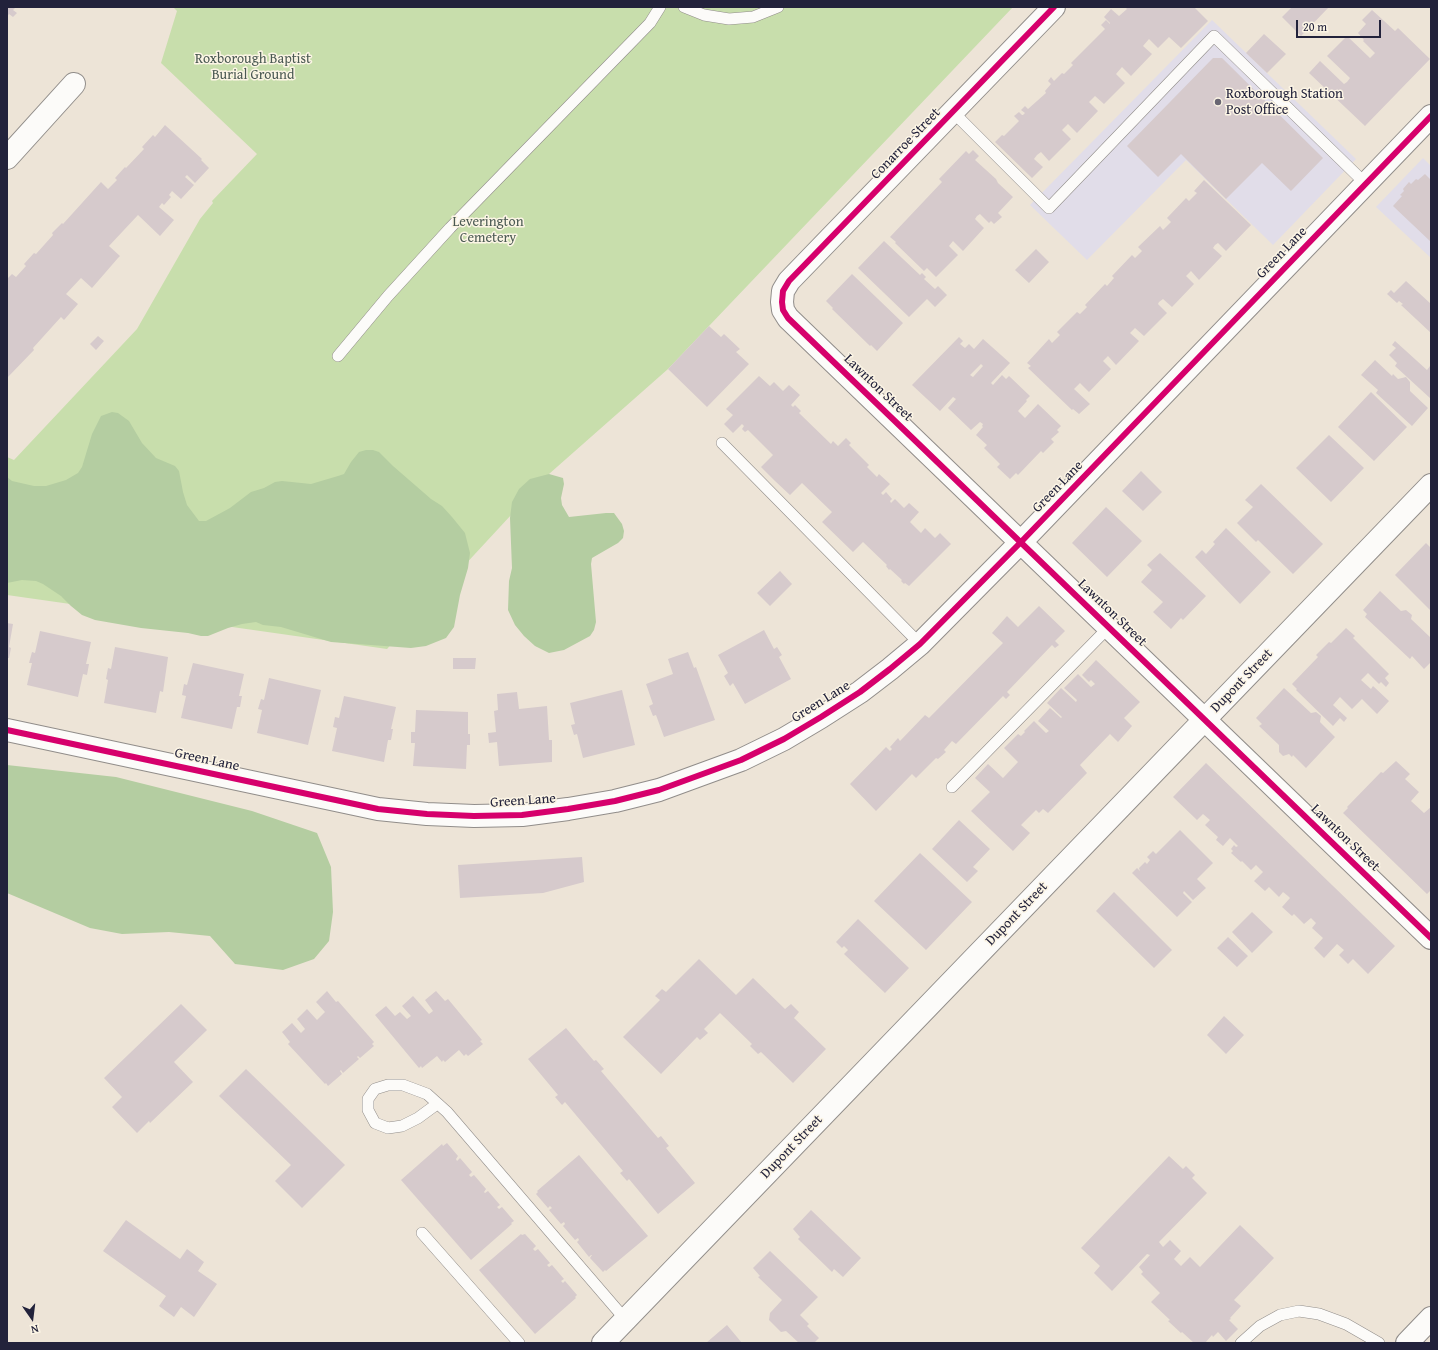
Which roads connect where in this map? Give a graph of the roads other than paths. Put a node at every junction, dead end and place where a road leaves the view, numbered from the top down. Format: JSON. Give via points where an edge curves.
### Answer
{"nodes":[{"id":1,"x":660,"y":7,"type":"edge"},
{"id":2,"x":684,"y":7,"type":"edge"},
{"id":3,"x":778,"y":7,"type":"edge"},
{"id":4,"x":1054,"y":7,"type":"edge"},
{"id":5,"x":74,"y":84,"type":"dead end"},
{"id":6,"x":953,"y":112,"type":"junction"},
{"id":7,"x":1431,"y":116,"type":"edge"},
{"id":8,"x":7,"y":158,"type":"edge"},
{"id":9,"x":1366,"y":184,"type":"junction"},
{"id":10,"x":782,"y":302,"type":"joint"},
{"id":11,"x":338,"y":356,"type":"dead end"},
{"id":12,"x":722,"y":443,"type":"dead end"},
{"id":13,"x":1431,"y":485,"type":"edge"},
{"id":14,"x":1021,"y":542,"type":"junction"},
{"id":15,"x":1109,"y":627,"type":"junction"},
{"id":16,"x":920,"y":644,"type":"junction"},
{"id":17,"x":1205,"y":719,"type":"junction"},
{"id":18,"x":7,"y":730,"type":"edge"},
{"id":19,"x":952,"y":787,"type":"dead end"},
{"id":20,"x":1431,"y":938,"type":"edge"},
{"id":21,"x":437,"y":1104,"type":"junction"},
{"id":22,"x":422,"y":1233,"type":"dead end"},
{"id":23,"x":1431,"y":1318,"type":"edge"},
{"id":24,"x":625,"y":1319,"type":"junction"},
{"id":25,"x":519,"y":1343,"type":"edge"},
{"id":26,"x":603,"y":1343,"type":"edge"},
{"id":27,"x":1241,"y":1343,"type":"edge"},
{"id":28,"x":1379,"y":1343,"type":"edge"},
{"id":29,"x":1407,"y":1343,"type":"edge"}],
"edges":[{"from":1,"to":11,"type":"lane","via":[[650,23],[450,228]]},
{"from":2,"to":3,"type":"lane","via":[[704,15],[729,19],[753,17]]},
{"from":4,"to":6,"type":"street","name":"Conarroe Street"},
{"from":5,"to":8,"type":"street"},
{"from":6,"to":9,"type":"lane","via":[[1049,208],[1214,36]]},
{"from":6,"to":10,"type":"street","name":"Conarroe Street","via":[[789,281],[783,291]]},
{"from":7,"to":9,"type":"street","name":"Green Lane"},
{"from":9,"to":14,"type":"street","name":"Green Lane"},
{"from":10,"to":14,"type":"street","name":"Lawnton Street","via":[[788,318]]},
{"from":12,"to":16,"type":"lane"},
{"from":13,"to":17,"type":"street","name":"Dupont Street"},
{"from":14,"to":15,"type":"street","name":"Lawnton Street"},
{"from":14,"to":16,"type":"street","name":"Green Lane"},
{"from":15,"to":17,"type":"street","name":"Lawnton Street"},
{"from":15,"to":19,"type":"lane"},
{"from":16,"to":18,"type":"street","name":"Green Lane","via":[[860,692],[784,739],[741,760],[701,776],[615,802],[522,814],[466,816],[378,809]]},
{"from":17,"to":20,"type":"street","name":"Lawnton Street"},
{"from":17,"to":24,"type":"street","name":"Dupont Street"},
{"from":21,"to":21,"type":"lane","via":[[427,1094],[403,1085],[388,1085],[375,1089],[368,1099],[368,1110],[375,1123],[388,1128],[402,1126]]},
{"from":21,"to":24,"type":"lane","via":[[452,1118]]},
{"from":22,"to":25,"type":"lane"},
{"from":23,"to":29,"type":"street"},
{"from":24,"to":26,"type":"street","name":"Dupont Street"},
{"from":27,"to":28,"type":"lane","via":[[1260,1326],[1280,1315],[1299,1311],[1319,1314],[1346,1324]]}]}
